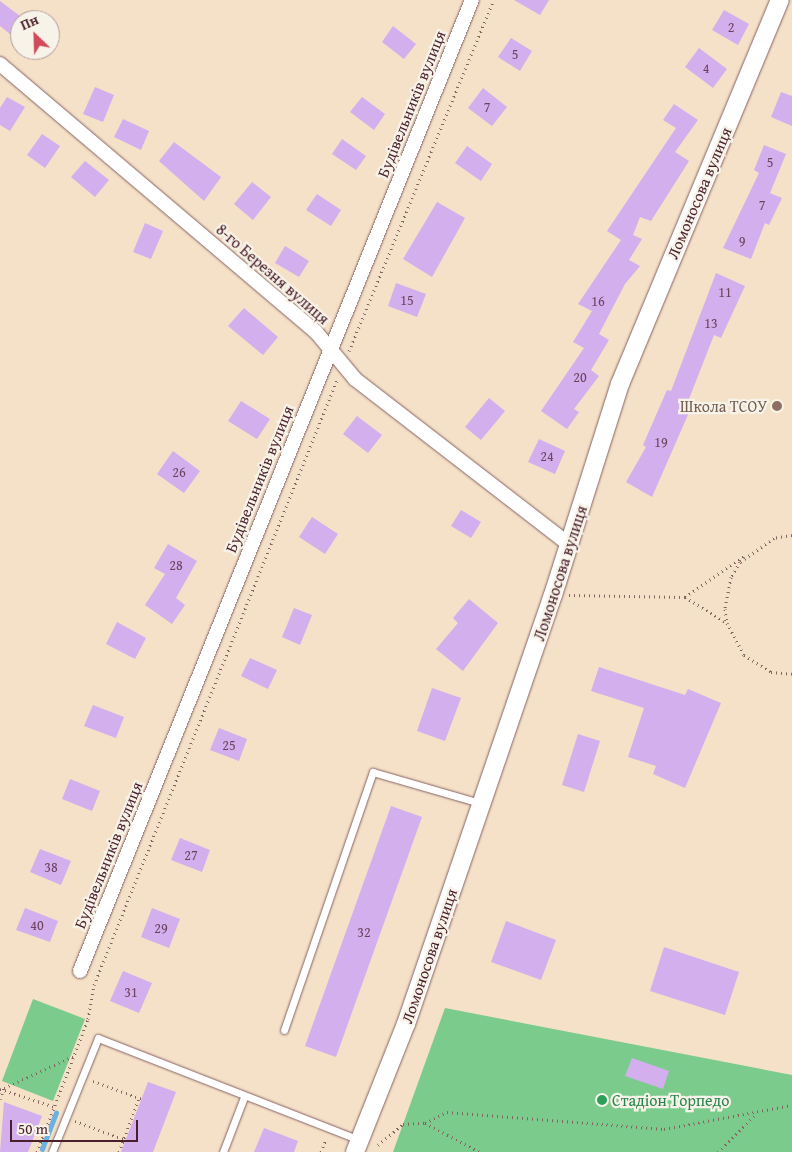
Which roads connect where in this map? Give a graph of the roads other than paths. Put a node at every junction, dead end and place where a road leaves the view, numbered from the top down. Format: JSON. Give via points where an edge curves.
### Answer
{"nodes":[{"id":1,"x":472,"y":0,"type":"edge"},
{"id":2,"x":780,"y":0,"type":"edge"},
{"id":3,"x":0,"y":64,"type":"edge"},
{"id":4,"x":329,"y":353,"type":"junction"},
{"id":5,"x":570,"y":545,"type":"junction"},
{"id":6,"x":480,"y":803,"type":"junction"},
{"id":7,"x":80,"y":972,"type":"dead end"},
{"id":8,"x":284,"y":1030,"type":"dead end"},
{"id":9,"x":244,"y":1097,"type":"junction"},
{"id":10,"x":357,"y":1146,"type":"edge"},
{"id":11,"x":52,"y":1152,"type":"edge"},
{"id":12,"x":223,"y":1152,"type":"edge"}],
"edges":[{"from":1,"to":4,"type":"street","name":"Будівельників вулиця"},
{"from":2,"to":5,"type":"street","name":"Ломоносова вулиця","via":[[620,384]]},
{"from":3,"to":4,"type":"street","name":"8-го Березня вулиця","via":[[316,332]]},
{"from":4,"to":5,"type":"street","name":"8-го Березня вулиця","via":[[342,368]]},
{"from":4,"to":7,"type":"street","name":"Будівельників вулиця"},
{"from":5,"to":6,"type":"street","name":"Ломоносова вулиця"},
{"from":6,"to":8,"type":"lane","via":[[373,772]]},
{"from":6,"to":10,"type":"street","name":"Ломоносова вулиця","via":[[406,1024]]},
{"from":9,"to":10,"type":"lane"},
{"from":9,"to":11,"type":"lane","via":[[98,1038],[90,1049]]},
{"from":9,"to":12,"type":"lane"}]}
